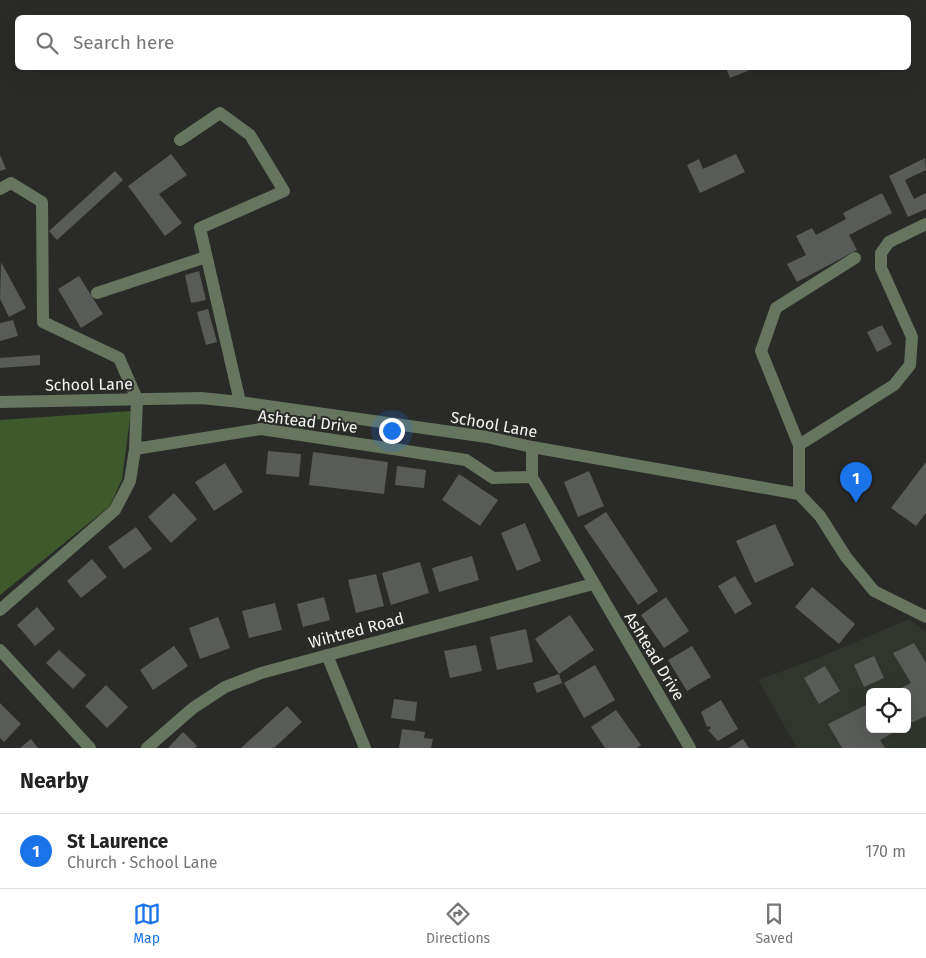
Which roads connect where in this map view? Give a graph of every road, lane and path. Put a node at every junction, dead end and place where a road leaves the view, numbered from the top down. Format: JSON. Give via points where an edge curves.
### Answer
{"nodes":[{"id":1,"x":180,"y":140,"type":"dead end"},
{"id":2,"x":0,"y":189,"type":"edge"},
{"id":3,"x":926,"y":224,"type":"edge"},
{"id":4,"x":206,"y":257,"type":"junction"},
{"id":5,"x":854,"y":258,"type":"dead end"},
{"id":6,"x":97,"y":293,"type":"dead end"},
{"id":7,"x":137,"y":399,"type":"junction"},
{"id":8,"x":0,"y":402,"type":"edge"},
{"id":9,"x":240,"y":402,"type":"junction"},
{"id":10,"x":799,"y":445,"type":"junction"},
{"id":11,"x":532,"y":447,"type":"junction"},
{"id":12,"x":135,"y":449,"type":"junction"},
{"id":13,"x":532,"y":477,"type":"junction"},
{"id":14,"x":799,"y":494,"type":"junction"},
{"id":15,"x":593,"y":584,"type":"junction"},
{"id":16,"x":0,"y":610,"type":"edge"},
{"id":17,"x":926,"y":617,"type":"edge"},
{"id":18,"x":0,"y":650,"type":"edge"},
{"id":19,"x":327,"y":655,"type":"junction"},
{"id":20,"x":90,"y":748,"type":"edge"},
{"id":21,"x":147,"y":748,"type":"edge"},
{"id":22,"x":365,"y":748,"type":"edge"},
{"id":23,"x":690,"y":748,"type":"edge"}],
"edges":[{"from":1,"to":4,"type":"street","via":[[220,113],[250,135],[284,192],[200,228]]},
{"from":2,"to":7,"type":"street","via":[[11,183],[42,202],[43,322],[119,358]]},
{"from":3,"to":10,"type":"street","via":[[889,242],[881,253],[881,268],[912,337],[910,365],[894,385]]},
{"from":4,"to":6,"type":"street"},
{"from":4,"to":9,"type":"street"},
{"from":5,"to":10,"type":"street","via":[[776,308],[761,352]]},
{"from":7,"to":8,"type":"street","name":"School Lane"},
{"from":7,"to":9,"type":"street","name":"School Lane","via":[[202,398]]},
{"from":7,"to":12,"type":"street"},
{"from":9,"to":11,"type":"street","name":"School Lane","via":[[487,437]]},
{"from":10,"to":14,"type":"street"},
{"from":11,"to":13,"type":"street","name":"Ashtead Drive"},
{"from":11,"to":14,"type":"street","name":"School Lane"},
{"from":12,"to":13,"type":"street","name":"Ashtead Drive","via":[[261,429],[466,460],[493,478]]},
{"from":12,"to":16,"type":"street","via":[[130,481],[115,510]]},
{"from":13,"to":15,"type":"street","name":"Ashtead Drive"},
{"from":14,"to":17,"type":"street","via":[[820,516],[846,557],[874,591]]},
{"from":15,"to":19,"type":"street","name":"Wihtred Road"},
{"from":15,"to":23,"type":"street","name":"Ashtead Drive"},
{"from":18,"to":20,"type":"street"},
{"from":19,"to":21,"type":"street","name":"Wihtred Road","via":[[261,673],[226,687],[193,708]]},
{"from":19,"to":22,"type":"street"}]}
